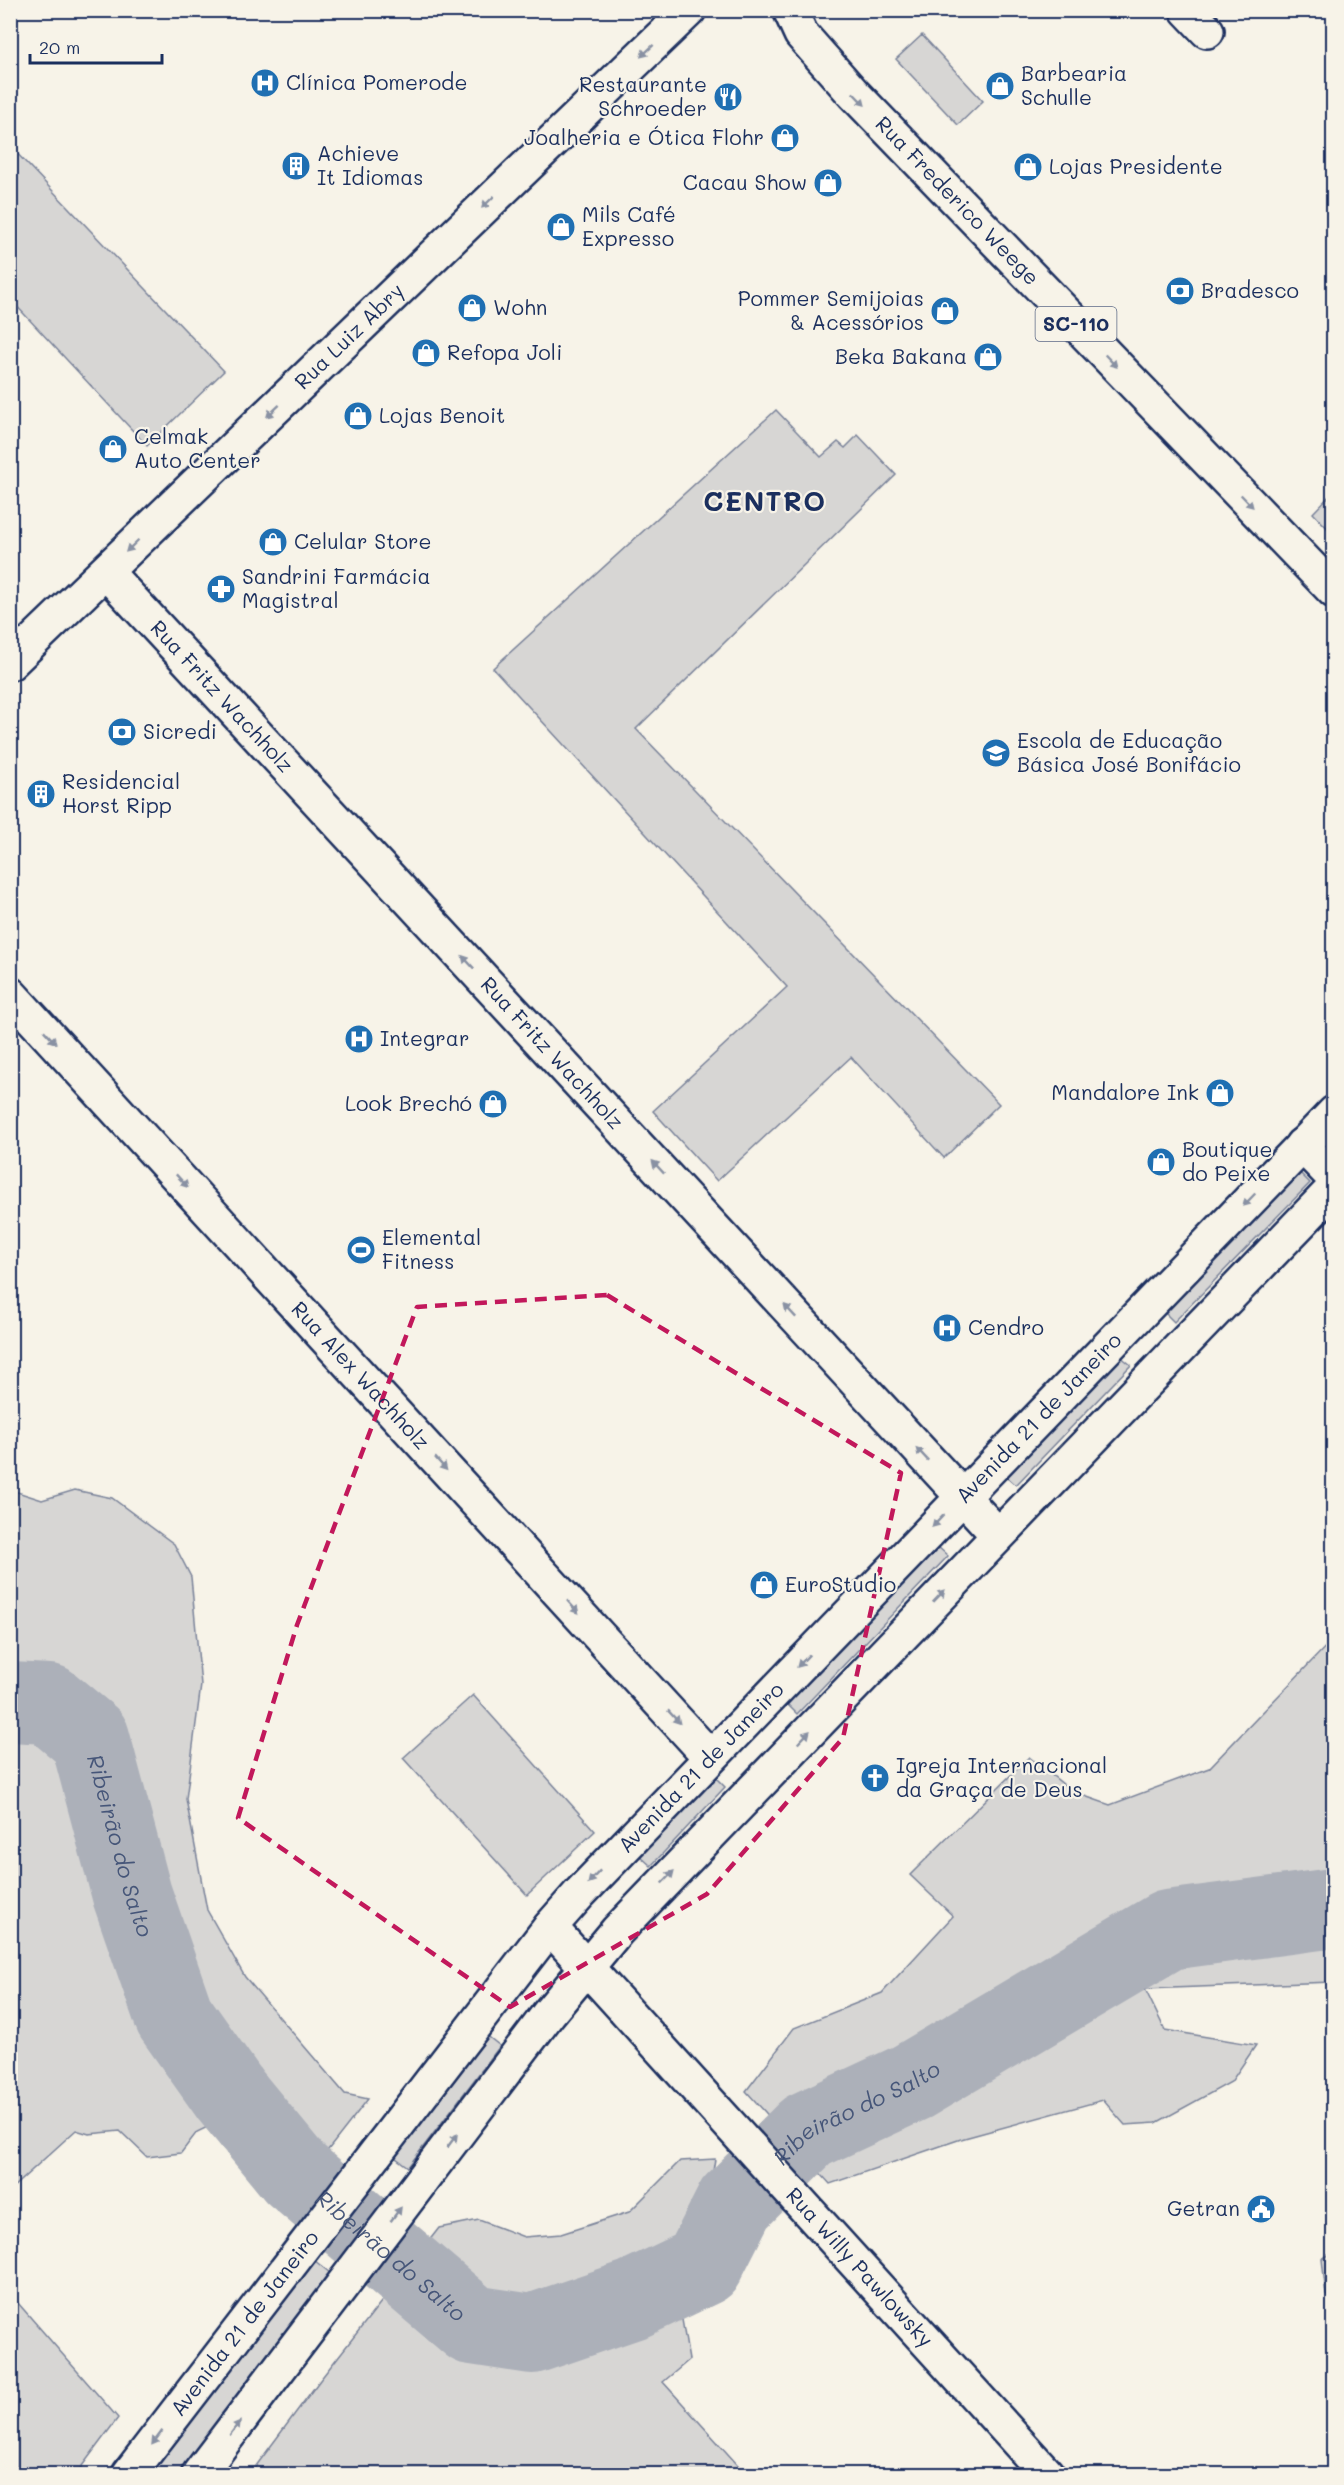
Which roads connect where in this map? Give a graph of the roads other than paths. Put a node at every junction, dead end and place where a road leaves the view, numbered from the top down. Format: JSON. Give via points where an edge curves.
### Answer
{"nodes":[{"id":1,"x":689,"y":10,"type":"edge"},
{"id":2,"x":790,"y":10,"type":"edge"},
{"id":3,"x":106,"y":572,"type":"junction"},
{"id":4,"x":1334,"y":591,"type":"edge"},
{"id":5,"x":10,"y":663,"type":"edge"},
{"id":6,"x":10,"y":994,"type":"edge"},
{"id":7,"x":1334,"y":1113,"type":"edge"},
{"id":8,"x":1302,"y":1145,"type":"junction"},
{"id":9,"x":1334,"y":1178,"type":"edge"},
{"id":10,"x":1334,"y":1188,"type":"edge"},
{"id":11,"x":1128,"y":1325,"type":"junction"},
{"id":12,"x":1166,"y":1362,"type":"junction"},
{"id":13,"x":962,"y":1497,"type":"junction"},
{"id":14,"x":998,"y":1535,"type":"junction"},
{"id":15,"x":710,"y":1757,"type":"junction"},
{"id":16,"x":772,"y":1769,"type":"junction"},
{"id":17,"x":550,"y":1927,"type":"junction"},
{"id":18,"x":586,"y":1967,"type":"junction"},
{"id":19,"x":129,"y":2475,"type":"edge"},
{"id":20,"x":200,"y":2475,"type":"edge"},
{"id":21,"x":1047,"y":2475,"type":"edge"}],
"edges":[{"from":1,"to":3,"type":"main road","name":"Rua Luiz Abry","one_way":true},
{"from":2,"to":4,"type":"main road","name":"Rua Frederico Weege","number":"SC-110","one_way":true,"via":[[801,34],[846,86]]},
{"from":3,"to":5,"type":"main road","name":"Rua Luiz Abry"},
{"from":13,"to":3,"type":"main road","name":"Rua Fritz Wachholz","one_way":true},
{"from":6,"to":15,"type":"main road","name":"Rua Alex Wachholz","one_way":true},
{"from":7,"to":8,"type":"main road","name":"Avenida 21 de Janeiro"},
{"from":8,"to":9,"type":"main road"},
{"from":8,"to":11,"type":"main road","name":"Avenida 21 de Janeiro","one_way":true},
{"from":10,"to":12,"type":"main road"},
{"from":11,"to":12,"type":"main road"},
{"from":11,"to":13,"type":"main road","name":"Avenida 21 de Janeiro"},
{"from":12,"to":14,"type":"main road"},
{"from":13,"to":14,"type":"main road","name":"Rua Fritz Wachholz"},
{"from":13,"to":15,"type":"main road","name":"Avenida 21 de Janeiro","one_way":true},
{"from":16,"to":14,"type":"main road","one_way":true},
{"from":15,"to":16,"type":"main road"},
{"from":15,"to":17,"type":"main road","name":"Avenida 21 de Janeiro","one_way":true},
{"from":18,"to":16,"type":"main road","one_way":true},
{"from":17,"to":18,"type":"main road","name":"Rua Willy Pawlowsky"},
{"from":17,"to":19,"type":"main road","name":"Avenida 21 de Janeiro","one_way":true},
{"from":20,"to":18,"type":"main road","one_way":true},
{"from":18,"to":21,"type":"main road","name":"Rua Willy Pawlowsky"}]}
